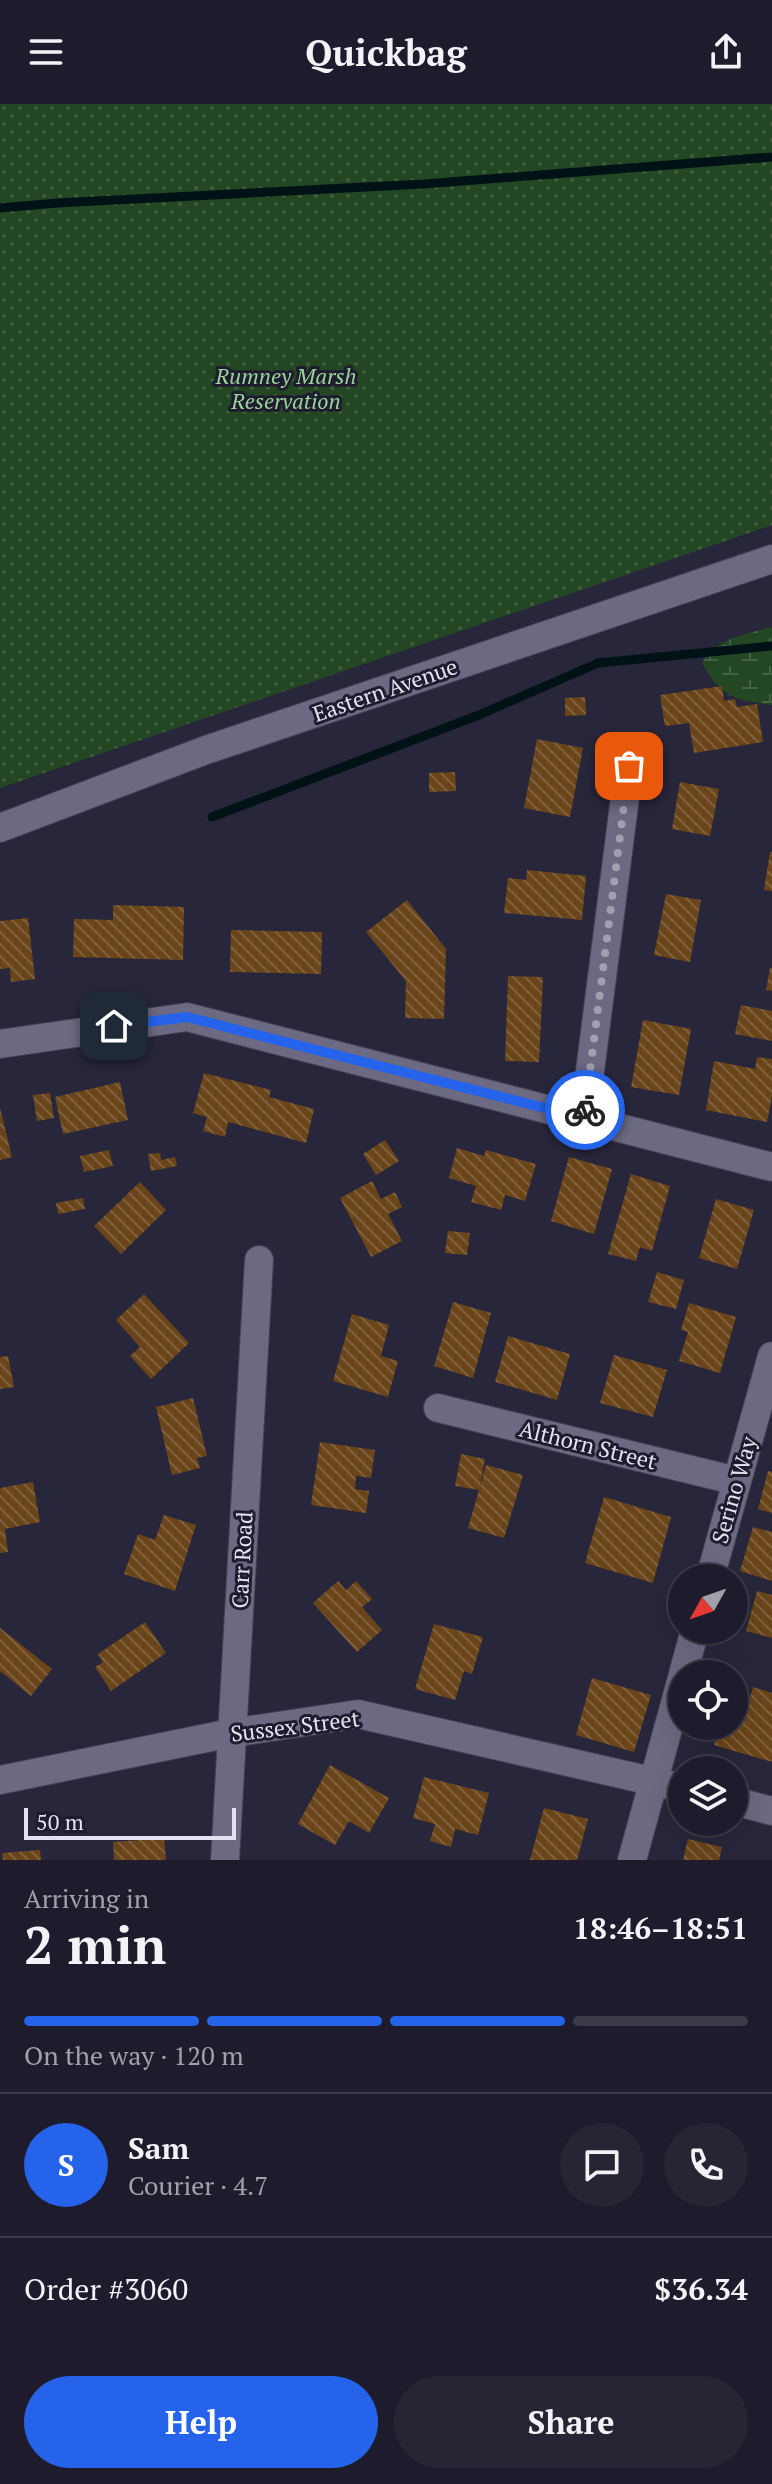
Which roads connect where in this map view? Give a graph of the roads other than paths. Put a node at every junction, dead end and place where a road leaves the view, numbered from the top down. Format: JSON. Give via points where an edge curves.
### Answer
{"nodes":[{"id":1,"x":772,"y":559,"type":"edge"},
{"id":2,"x":629,"y":766,"type":"dead end"},
{"id":3,"x":0,"y":828,"type":"edge"},
{"id":4,"x":0,"y":1044,"type":"edge"},
{"id":5,"x":584,"y":1118,"type":"junction"},
{"id":6,"x":772,"y":1167,"type":"edge"},
{"id":7,"x":259,"y":1260,"type":"dead end"},
{"id":8,"x":772,"y":1356,"type":"edge"},
{"id":9,"x":438,"y":1408,"type":"dead end"},
{"id":10,"x":737,"y":1481,"type":"junction"},
{"id":11,"x":714,"y":1564,"type":"edge"},
{"id":12,"x":668,"y":1727,"type":"edge"},
{"id":13,"x":231,"y":1733,"type":"junction"},
{"id":14,"x":0,"y":1780,"type":"edge"},
{"id":15,"x":653,"y":1781,"type":"junction"},
{"id":16,"x":668,"y":1785,"type":"edge"},
{"id":17,"x":748,"y":1805,"type":"edge"},
{"id":18,"x":772,"y":1811,"type":"edge"},
{"id":19,"x":225,"y":1860,"type":"edge"},
{"id":20,"x":632,"y":1860,"type":"edge"}],
"edges":[{"from":1,"to":3,"type":"street","name":"Eastern Avenue","via":[[206,750]]},
{"from":2,"to":5,"type":"street"},
{"from":4,"to":5,"type":"street","via":[[187,1017]]},
{"from":5,"to":6,"type":"street"},
{"from":7,"to":13,"type":"street","name":"Carr Road"},
{"from":8,"to":10,"type":"street","name":"Serino Way"},
{"from":9,"to":10,"type":"street","name":"Althorn Street"},
{"from":10,"to":11,"type":"street","name":"Serino Way"},
{"from":12,"to":15,"type":"street"},
{"from":13,"to":14,"type":"street","name":"Sussex Street"},
{"from":13,"to":15,"type":"street","name":"Sussex Street","via":[[358,1714]]},
{"from":13,"to":19,"type":"street","name":"Carr Road"},
{"from":15,"to":16,"type":"street","name":"Sussex Street"},
{"from":15,"to":20,"type":"street"},
{"from":17,"to":18,"type":"street"}]}
